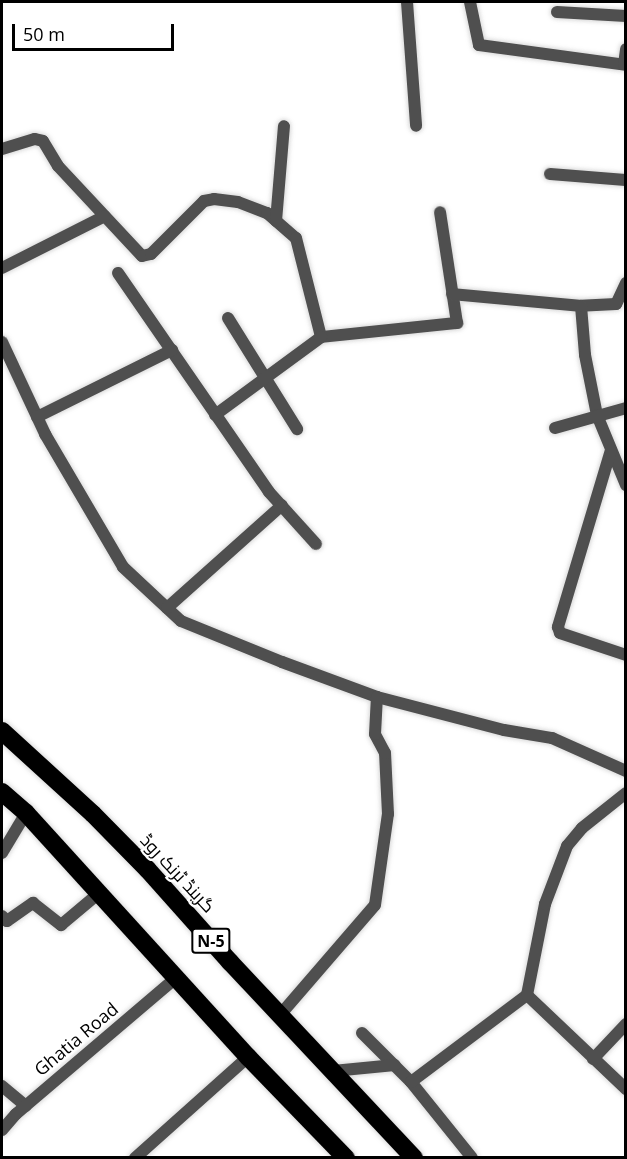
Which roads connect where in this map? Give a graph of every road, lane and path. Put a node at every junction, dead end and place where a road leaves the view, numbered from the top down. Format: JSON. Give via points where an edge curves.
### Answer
{"nodes":[{"id":1,"x":407,"y":2,"type":"edge"},
{"id":2,"x":470,"y":2,"type":"edge"},
{"id":3,"x":557,"y":12,"type":"dead end"},
{"id":4,"x":626,"y":16,"type":"edge"},
{"id":5,"x":626,"y":49,"type":"edge"},
{"id":6,"x":625,"y":65,"type":"edge"},
{"id":7,"x":284,"y":126,"type":"dead end"},
{"id":8,"x":416,"y":126,"type":"dead end"},
{"id":9,"x":2,"y":149,"type":"edge"},
{"id":10,"x":550,"y":174,"type":"dead end"},
{"id":11,"x":626,"y":180,"type":"edge"},
{"id":12,"x":440,"y":212,"type":"dead end"},
{"id":13,"x":105,"y":216,"type":"junction"},
{"id":14,"x":276,"y":221,"type":"junction"},
{"id":15,"x":2,"y":268,"type":"edge"},
{"id":16,"x":118,"y":273,"type":"dead end"},
{"id":17,"x":626,"y":283,"type":"edge"},
{"id":18,"x":452,"y":294,"type":"junction"},
{"id":19,"x":581,"y":306,"type":"junction"},
{"id":20,"x":228,"y":318,"type":"dead end"},
{"id":21,"x":321,"y":337,"type":"junction"},
{"id":22,"x":2,"y":342,"type":"edge"},
{"id":23,"x":172,"y":350,"type":"junction"},
{"id":24,"x":266,"y":377,"type":"junction"},
{"id":25,"x":626,"y":408,"type":"edge"},
{"id":26,"x":215,"y":414,"type":"junction"},
{"id":27,"x":597,"y":415,"type":"junction"},
{"id":28,"x":37,"y":417,"type":"junction"},
{"id":29,"x":555,"y":428,"type":"dead end"},
{"id":30,"x":297,"y":429,"type":"dead end"},
{"id":31,"x":611,"y":450,"type":"junction"},
{"id":32,"x":626,"y":485,"type":"edge"},
{"id":33,"x":282,"y":505,"type":"junction"},
{"id":34,"x":316,"y":543,"type":"dead end"},
{"id":35,"x":167,"y":608,"type":"junction"},
{"id":36,"x":626,"y":655,"type":"edge"},
{"id":37,"x":377,"y":697,"type":"junction"},
{"id":38,"x":2,"y":730,"type":"edge"},
{"id":39,"x":626,"y":771,"type":"edge"},
{"id":40,"x":2,"y":792,"type":"edge"},
{"id":41,"x":626,"y":793,"type":"edge"},
{"id":42,"x":26,"y":813,"type":"junction"},
{"id":43,"x":2,"y":853,"type":"edge"},
{"id":44,"x":99,"y":893,"type":"junction"},
{"id":45,"x":2,"y":916,"type":"edge"},
{"id":46,"x":176,"y":978,"type":"junction"},
{"id":47,"x":526,"y":995,"type":"junction"},
{"id":48,"x":280,"y":1015,"type":"junction"},
{"id":49,"x":626,"y":1024,"type":"edge"},
{"id":50,"x":362,"y":1033,"type":"dead end"},
{"id":51,"x":248,"y":1057,"type":"junction"},
{"id":52,"x":593,"y":1059,"type":"junction"},
{"id":53,"x":395,"y":1065,"type":"junction"},
{"id":54,"x":333,"y":1071,"type":"junction"},
{"id":55,"x":411,"y":1082,"type":"junction"},
{"id":56,"x":2,"y":1086,"type":"edge"},
{"id":57,"x":626,"y":1089,"type":"edge"},
{"id":58,"x":26,"y":1106,"type":"junction"},
{"id":59,"x":2,"y":1130,"type":"edge"},
{"id":60,"x":135,"y":1158,"type":"edge"},
{"id":61,"x":346,"y":1158,"type":"edge"},
{"id":62,"x":414,"y":1158,"type":"edge"},
{"id":63,"x":472,"y":1158,"type":"edge"}],
"edges":[{"from":1,"to":8,"type":"street"},
{"from":2,"to":6,"type":"street","via":[[479,45]]},
{"from":3,"to":4,"type":"street"},
{"from":5,"to":6,"type":"street"},
{"from":7,"to":14,"type":"street"},
{"from":9,"to":13,"type":"street","via":[[35,139],[43,141],[58,166]]},
{"from":10,"to":11,"type":"street"},
{"from":12,"to":18,"type":"street"},
{"from":13,"to":14,"type":"street","via":[[142,256],[151,254],[204,201],[238,202],[267,213]]},
{"from":13,"to":15,"type":"street"},
{"from":14,"to":21,"type":"street","via":[[296,238]]},
{"from":16,"to":23,"type":"street"},
{"from":17,"to":19,"type":"street","via":[[616,304]]},
{"from":18,"to":19,"type":"street"},
{"from":18,"to":21,"type":"street","via":[[457,323]]},
{"from":19,"to":27,"type":"street","via":[[585,356]]},
{"from":20,"to":24,"type":"street"},
{"from":21,"to":24,"type":"street"},
{"from":22,"to":28,"type":"street"},
{"from":23,"to":26,"type":"street"},
{"from":23,"to":28,"type":"street"},
{"from":24,"to":26,"type":"street"},
{"from":24,"to":30,"type":"street"},
{"from":25,"to":27,"type":"street"},
{"from":26,"to":33,"type":"street"},
{"from":27,"to":29,"type":"street"},
{"from":27,"to":31,"type":"street"},
{"from":28,"to":35,"type":"street","via":[[123,567]]},
{"from":31,"to":32,"type":"street"},
{"from":31,"to":36,"type":"street","via":[[558,627],[560,633]]},
{"from":33,"to":34,"type":"street"},
{"from":33,"to":35,"type":"street"},
{"from":35,"to":37,"type":"street","via":[[181,621]]},
{"from":37,"to":39,"type":"street","via":[[504,730],[552,738]]},
{"from":37,"to":48,"type":"street","via":[[375,734],[385,753],[388,814],[375,905]]},
{"from":38,"to":48,"type":"highway","name":"گرینڈ ٹرنک روڈ","number":"N-5","via":[[101,822]]},
{"from":40,"to":42,"type":"highway","number":"N-5"},
{"from":41,"to":47,"type":"street","via":[[582,828],[567,846],[545,904]]},
{"from":42,"to":43,"type":"street"},
{"from":42,"to":44,"type":"highway","number":"N-5"},
{"from":44,"to":45,"type":"street","via":[[61,925],[33,903],[7,921]]},
{"from":44,"to":46,"type":"highway","number":"N-5"},
{"from":46,"to":51,"type":"highway","number":"N-5"},
{"from":46,"to":58,"type":"street","name":"Ghatia Road"},
{"from":47,"to":52,"type":"street"},
{"from":47,"to":55,"type":"street"},
{"from":48,"to":54,"type":"highway","name":"گرینڈ ٹرنک روڈ","number":"N-5"},
{"from":49,"to":52,"type":"street"},
{"from":50,"to":53,"type":"street"},
{"from":51,"to":60,"type":"street"},
{"from":51,"to":61,"type":"highway","number":"N-5"},
{"from":52,"to":57,"type":"street"},
{"from":53,"to":54,"type":"street"},
{"from":53,"to":55,"type":"street"},
{"from":54,"to":62,"type":"highway","name":"گرینڈ ٹرنک روڈ","number":"N-5"},
{"from":55,"to":63,"type":"street"},
{"from":56,"to":58,"type":"street"},
{"from":58,"to":59,"type":"street","name":"Ghatia Road"}]}
